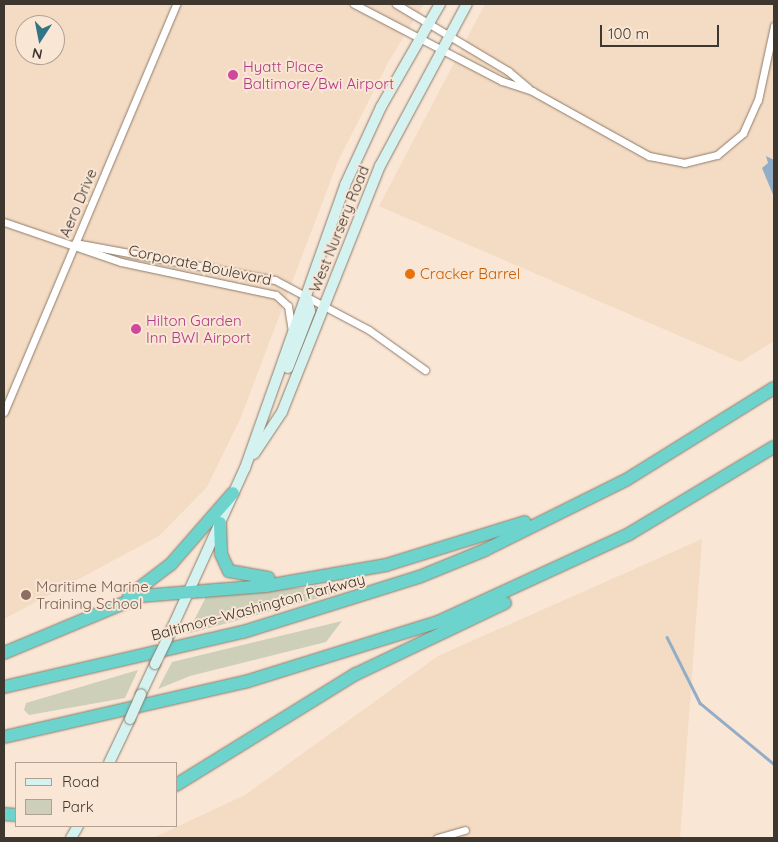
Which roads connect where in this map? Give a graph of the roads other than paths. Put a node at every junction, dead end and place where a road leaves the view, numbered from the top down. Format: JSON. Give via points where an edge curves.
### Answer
{"nodes":[{"id":1,"x":176,"y":4,"type":"edge"},
{"id":2,"x":354,"y":4,"type":"edge"},
{"id":3,"x":396,"y":4,"type":"edge"},
{"id":4,"x":440,"y":4,"type":"edge"},
{"id":5,"x":467,"y":4,"type":"edge"},
{"id":6,"x":429,"y":23,"type":"junction"},
{"id":7,"x":774,"y":26,"type":"edge"},
{"id":8,"x":450,"y":35,"type":"junction"},
{"id":9,"x":419,"y":40,"type":"junction"},
{"id":10,"x":441,"y":50,"type":"junction"},
{"id":11,"x":532,"y":91,"type":"junction"},
{"id":12,"x":4,"y":222,"type":"edge"},
{"id":13,"x":75,"y":243,"type":"junction"},
{"id":14,"x":306,"y":295,"type":"junction"},
{"id":15,"x":324,"y":305,"type":"junction"},
{"id":16,"x":293,"y":335,"type":"junction"},
{"id":17,"x":425,"y":370,"type":"dead end"},
{"id":18,"x":774,"y":388,"type":"edge"},
{"id":19,"x":4,"y":412,"type":"edge"},
{"id":20,"x":282,"y":412,"type":"junction"},
{"id":21,"x":774,"y":446,"type":"edge"},
{"id":22,"x":668,"y":452,"type":"junction"},
{"id":23,"x":245,"y":468,"type":"junction"},
{"id":24,"x":233,"y":493,"type":"junction"},
{"id":25,"x":220,"y":523,"type":"junction"},
{"id":26,"x":630,"y":534,"type":"junction"},
{"id":27,"x":310,"y":576,"type":"junction"},
{"id":28,"x":189,"y":591,"type":"junction"},
{"id":29,"x":119,"y":603,"type":"junction"},
{"id":30,"x":4,"y":652,"type":"edge"},
{"id":31,"x":4,"y":686,"type":"edge"},
{"id":32,"x":4,"y":737,"type":"edge"},
{"id":33,"x":109,"y":762,"type":"edge"},
{"id":34,"x":178,"y":784,"type":"edge"},
{"id":35,"x":77,"y":827,"type":"edge"},
{"id":36,"x":465,"y":830,"type":"dead end"},
{"id":37,"x":71,"y":838,"type":"edge"},
{"id":38,"x":437,"y":838,"type":"edge"}],
"edges":[{"from":1,"to":13,"type":"street","name":"Aero Drive"},
{"from":2,"to":9,"type":"street"},
{"from":3,"to":6,"type":"street"},
{"from":4,"to":6,"type":"main road","name":"West Nursery Road"},
{"from":5,"to":8,"type":"main road","name":"West Nursery Road"},
{"from":6,"to":8,"type":"street"},
{"from":6,"to":9,"type":"main road","name":"West Nursery Road"},
{"from":7,"to":11,"type":"street","via":[[753,118],[733,144],[701,162],[668,162],[649,156]]},
{"from":8,"to":10,"type":"main road","name":"West Nursery Road"},
{"from":8,"to":11,"type":"street","via":[[508,70]]},
{"from":9,"to":10,"type":"street"},
{"from":9,"to":14,"type":"main road","name":"West Nursery Road","via":[[362,146]]},
{"from":10,"to":11,"type":"street"},
{"from":10,"to":15,"type":"main road","name":"West Nursery Road","via":[[380,166]]},
{"from":12,"to":13,"type":"street","name":"Corporate Boulevard"},
{"from":13,"to":14,"type":"street","name":"Corporate Boulevard","via":[[251,274]]},
{"from":13,"to":16,"type":"street","name":"Corporate Boulevard","via":[[121,262],[276,295],[288,306]]},
{"from":13,"to":19,"type":"street","name":"Aero Drive"},
{"from":14,"to":15,"type":"street","name":"Corporate Boulevard"},
{"from":14,"to":16,"type":"main road","name":"West Nursery Road"},
{"from":14,"to":20,"type":"main road","via":[[310,311],[279,394]]},
{"from":15,"to":17,"type":"street","name":"Corporate Boulevard"},
{"from":15,"to":20,"type":"main road","name":"West Nursery Road"},
{"from":16,"to":23,"type":"main road","name":"West Nursery Road"},
{"from":18,"to":22,"type":"highway","name":"Baltimore-Washington Parkway"},
{"from":20,"to":23,"type":"main road","name":"West Nursery Road"},
{"from":21,"to":26,"type":"highway"},
{"from":22,"to":27,"type":"highway","via":[[511,528],[386,564]]},
{"from":22,"to":31,"type":"highway","name":"Baltimore-Washington Parkway","via":[[626,480],[550,520],[377,592],[242,632]]},
{"from":23,"to":24,"type":"main road","name":"West Nursery Road"},
{"from":24,"to":25,"type":"main road","name":"West Nursery Road"},
{"from":24,"to":29,"type":"highway","via":[[171,564]]},
{"from":25,"to":27,"type":"highway","via":[[223,562],[229,571],[251,578]]},
{"from":25,"to":28,"type":"main road","name":"West Nursery Road"},
{"from":26,"to":32,"type":"highway","via":[[502,596],[382,642],[245,682]]},
{"from":26,"to":34,"type":"highway","via":[[571,571],[356,674]]},
{"from":27,"to":28,"type":"highway","via":[[266,586]]},
{"from":28,"to":29,"type":"highway","via":[[153,593]]},
{"from":28,"to":33,"type":"main road","name":"West Nursery Road","bridge":true},
{"from":29,"to":30,"type":"highway"},
{"from":35,"to":37,"type":"main road"},
{"from":36,"to":38,"type":"street"}]}
